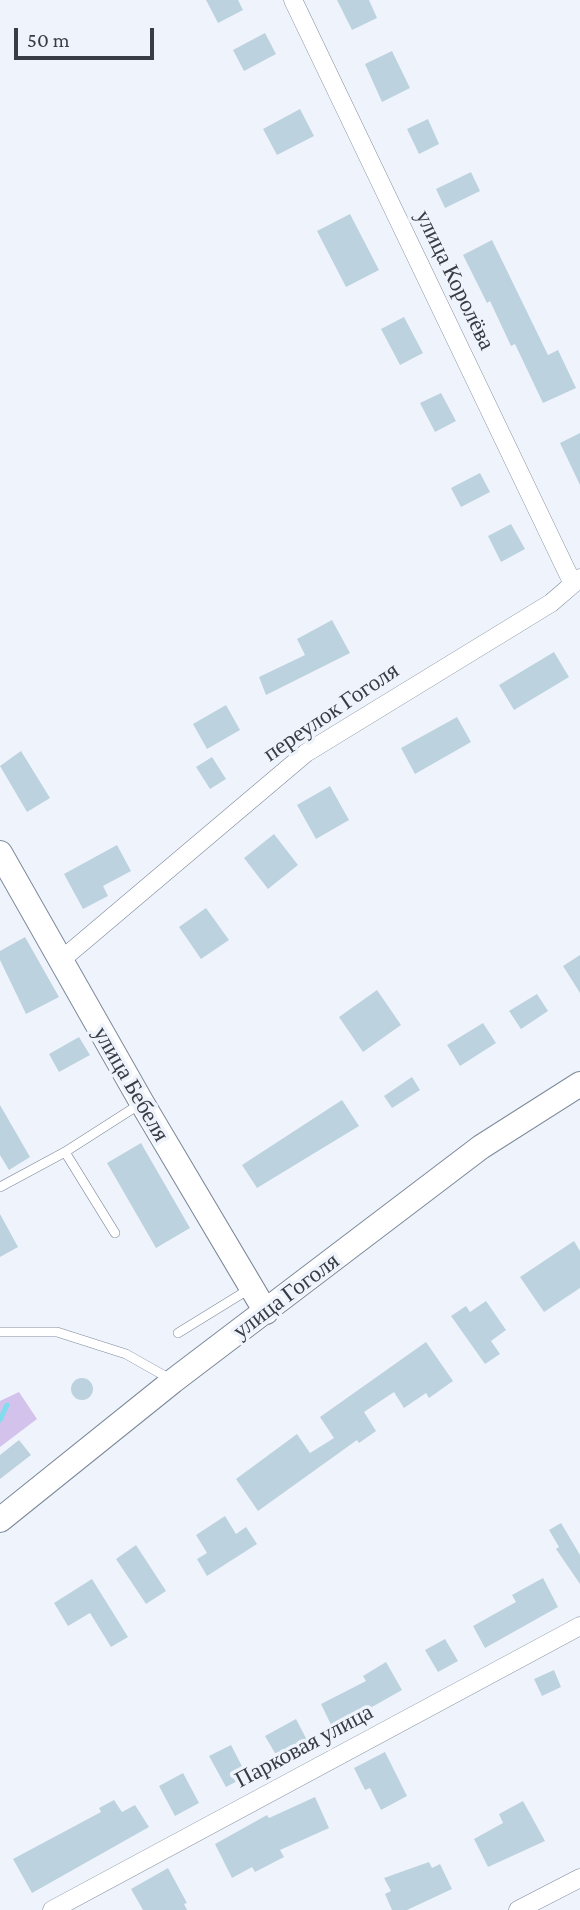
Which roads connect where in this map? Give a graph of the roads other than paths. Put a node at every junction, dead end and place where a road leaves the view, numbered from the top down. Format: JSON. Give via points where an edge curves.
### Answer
{"nodes":[{"id":1,"x":293,"y":0,"type":"edge"},
{"id":2,"x":576,"y":580,"type":"edge"},
{"id":3,"x":0,"y":853,"type":"edge"},
{"id":4,"x":60,"y":961,"type":"junction"},
{"id":5,"x":580,"y":1084,"type":"edge"},
{"id":6,"x":142,"y":1103,"type":"junction"},
{"id":7,"x":65,"y":1152,"type":"junction"},
{"id":8,"x":0,"y":1187,"type":"edge"},
{"id":9,"x":115,"y":1233,"type":"dead end"},
{"id":10,"x":251,"y":1288,"type":"junction"},
{"id":11,"x":266,"y":1312,"type":"junction"},
{"id":12,"x":0,"y":1332,"type":"edge"},
{"id":13,"x":178,"y":1333,"type":"dead end"},
{"id":14,"x":173,"y":1381,"type":"junction"},
{"id":15,"x":0,"y":1520,"type":"edge"},
{"id":16,"x":580,"y":1626,"type":"edge"},
{"id":17,"x":580,"y":1878,"type":"edge"},
{"id":18,"x":52,"y":1910,"type":"edge"},
{"id":19,"x":518,"y":1910,"type":"edge"}],
"edges":[{"from":1,"to":2,"type":"street","name":"улица Королёва"},
{"from":2,"to":4,"type":"street","name":"переулок Гоголя","via":[[551,603],[306,753]]},
{"from":3,"to":4,"type":"main road","name":"улица Бебеля"},
{"from":4,"to":6,"type":"main road","name":"улица Бебеля"},
{"from":5,"to":11,"type":"main road","name":"улица Гоголя","via":[[481,1147]]},
{"from":6,"to":7,"type":"lane"},
{"from":6,"to":10,"type":"main road","name":"улица Бебеля"},
{"from":7,"to":8,"type":"lane"},
{"from":7,"to":9,"type":"lane"},
{"from":10,"to":11,"type":"main road","name":"улица Бебеля"},
{"from":10,"to":13,"type":"lane"},
{"from":11,"to":14,"type":"main road","name":"улица Гоголя"},
{"from":12,"to":14,"type":"lane","via":[[57,1332],[126,1354]]},
{"from":14,"to":15,"type":"main road","name":"улица Гоголя"},
{"from":16,"to":18,"type":"street","name":"Парковая улица"},
{"from":17,"to":19,"type":"street"}]}
